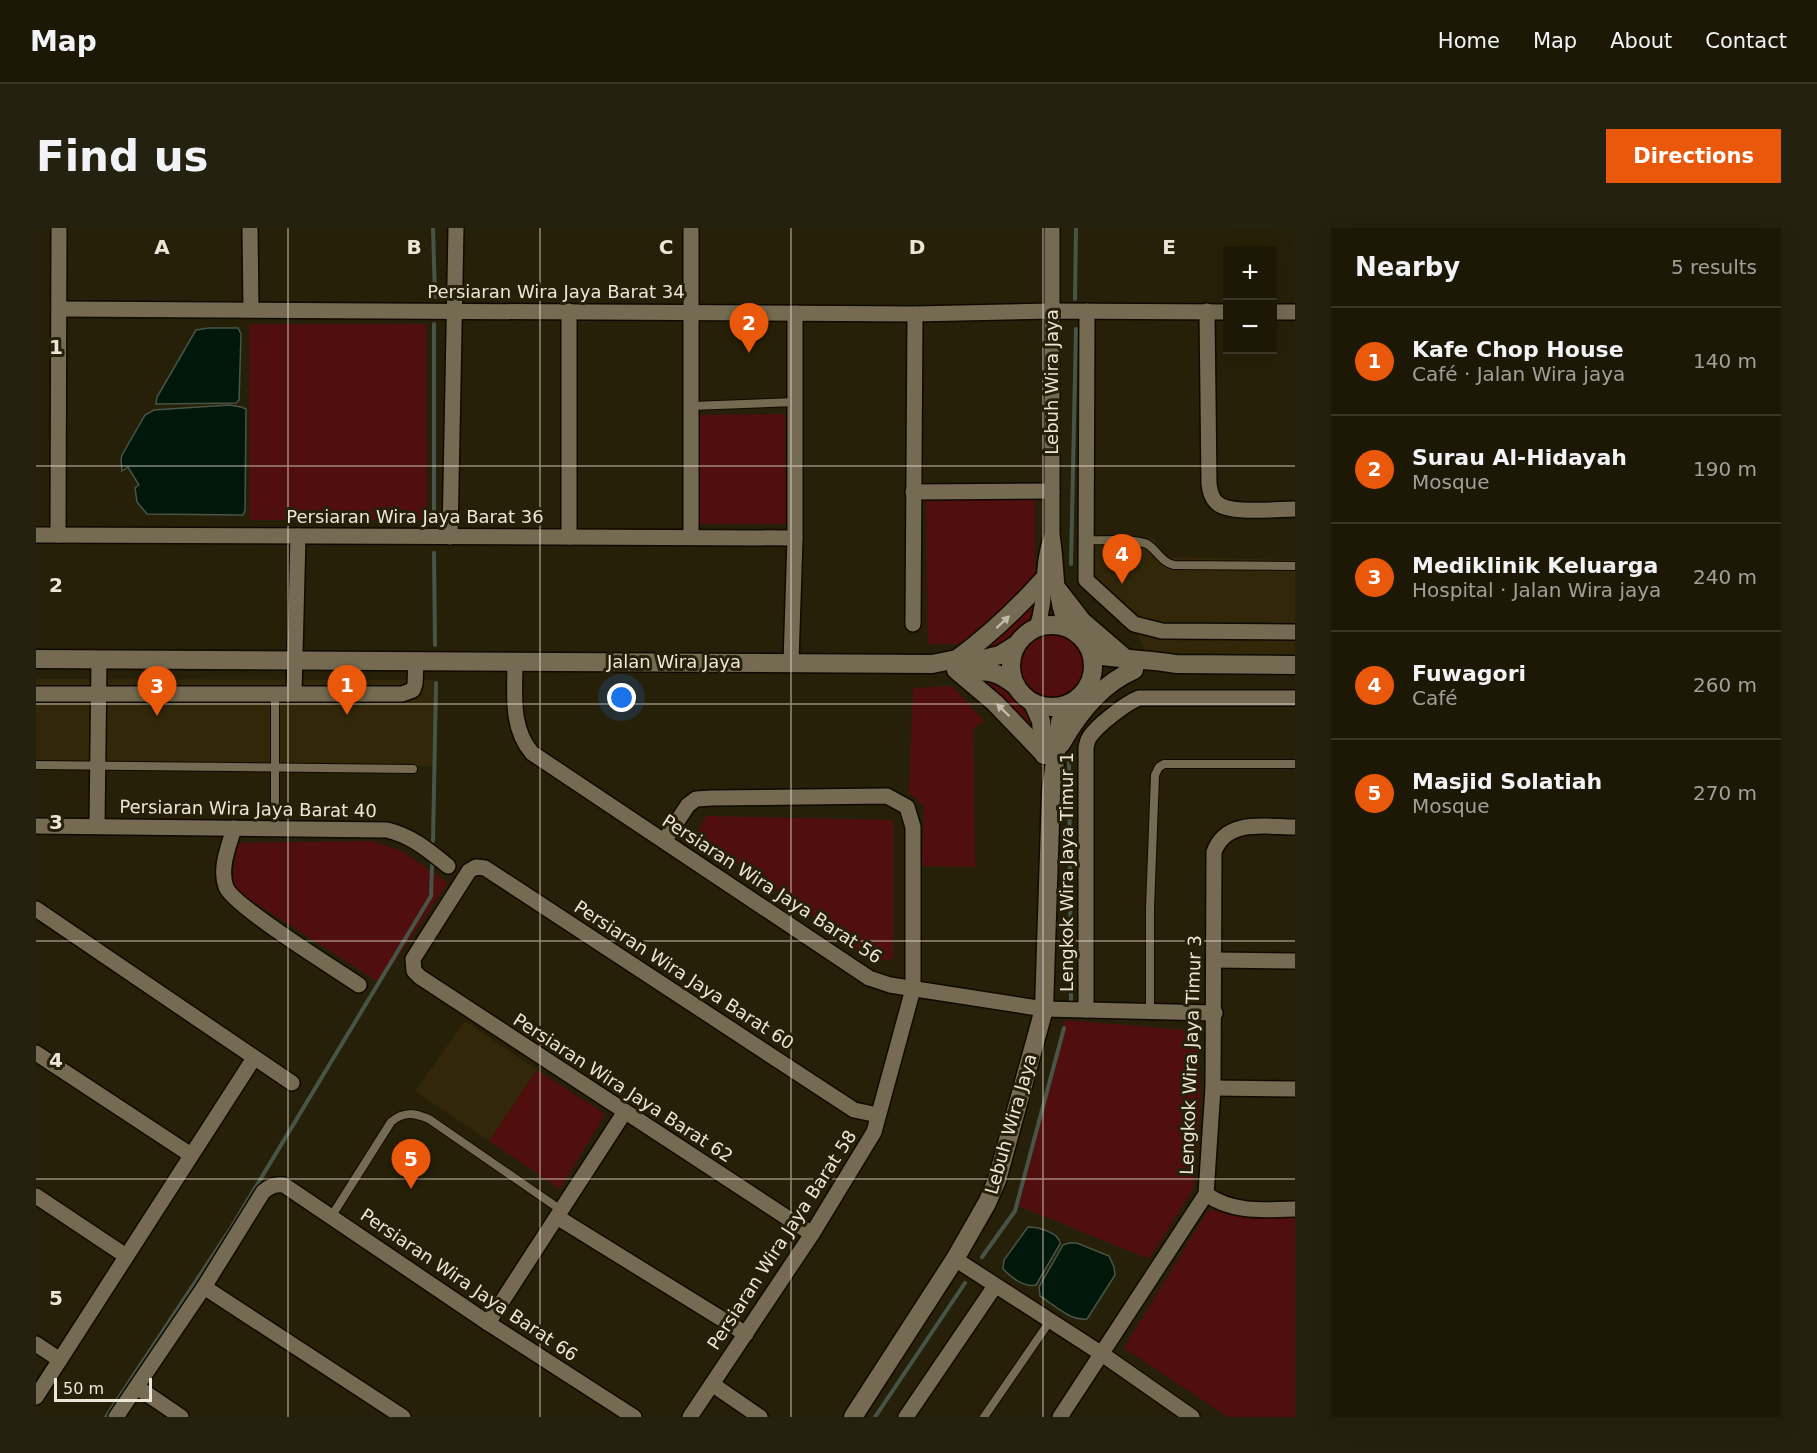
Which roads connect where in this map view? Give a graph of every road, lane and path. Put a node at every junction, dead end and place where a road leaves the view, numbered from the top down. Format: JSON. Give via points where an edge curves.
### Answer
{"nodes":[{"id":1,"x":59,"y":228,"type":"edge"},
{"id":2,"x":250,"y":228,"type":"edge"},
{"id":3,"x":456,"y":228,"type":"edge"},
{"id":4,"x":691,"y":228,"type":"edge"},
{"id":5,"x":1053,"y":228,"type":"edge"},
{"id":6,"x":60,"y":309,"type":"junction"},
{"id":7,"x":251,"y":310,"type":"junction"},
{"id":8,"x":453,"y":311,"type":"junction"},
{"id":9,"x":569,"y":311,"type":"junction"},
{"id":10,"x":1052,"y":311,"type":"junction"},
{"id":11,"x":1088,"y":311,"type":"junction"},
{"id":12,"x":1207,"y":311,"type":"junction"},
{"id":13,"x":691,"y":312,"type":"junction"},
{"id":14,"x":1223,"y":312,"type":"edge"},
{"id":15,"x":1277,"y":312,"type":"edge"},
{"id":16,"x":1295,"y":312,"type":"edge"},
{"id":17,"x":795,"y":313,"type":"junction"},
{"id":18,"x":915,"y":314,"type":"junction"},
{"id":19,"x":795,"y":402,"type":"junction"},
{"id":20,"x":691,"y":405,"type":"junction"},
{"id":21,"x":1052,"y":491,"type":"junction"},
{"id":22,"x":914,"y":492,"type":"junction"},
{"id":23,"x":1295,"y":509,"type":"edge"},
{"id":24,"x":36,"y":535,"type":"edge"},
{"id":25,"x":58,"y":535,"type":"junction"},
{"id":26,"x":298,"y":536,"type":"junction"},
{"id":27,"x":450,"y":537,"type":"junction"},
{"id":28,"x":569,"y":537,"type":"junction"},
{"id":29,"x":691,"y":537,"type":"junction"},
{"id":30,"x":795,"y":538,"type":"junction"},
{"id":31,"x":1087,"y":540,"type":"junction"},
{"id":32,"x":1295,"y":566,"type":"edge"},
{"id":33,"x":1051,"y":584,"type":"junction"},
{"id":34,"x":913,"y":624,"type":"dead end"},
{"id":35,"x":1037,"y":627,"type":"junction"},
{"id":36,"x":1068,"y":628,"type":"junction"},
{"id":37,"x":1295,"y":633,"type":"edge"},
{"id":38,"x":1016,"y":645,"type":"junction"},
{"id":39,"x":1092,"y":654,"type":"junction"},
{"id":40,"x":36,"y":659,"type":"edge"},
{"id":41,"x":99,"y":660,"type":"junction"},
{"id":42,"x":295,"y":660,"type":"junction"},
{"id":43,"x":416,"y":661,"type":"junction"},
{"id":44,"x":515,"y":661,"type":"junction"},
{"id":45,"x":792,"y":662,"type":"junction"},
{"id":46,"x":1130,"y":664,"type":"junction"},
{"id":47,"x":956,"y":665,"type":"junction"},
{"id":48,"x":1295,"y":665,"type":"edge"},
{"id":49,"x":1092,"y":677,"type":"junction"},
{"id":50,"x":1016,"y":686,"type":"junction"},
{"id":51,"x":275,"y":693,"type":"junction"},
{"id":52,"x":294,"y":693,"type":"junction"},
{"id":53,"x":36,"y":694,"type":"edge"},
{"id":54,"x":98,"y":694,"type":"junction"},
{"id":55,"x":1295,"y":698,"type":"edge"},
{"id":56,"x":1033,"y":703,"type":"junction"},
{"id":57,"x":1068,"y":704,"type":"junction"},
{"id":58,"x":1050,"y":751,"type":"junction"},
{"id":59,"x":1295,"y":764,"type":"edge"},
{"id":60,"x":36,"y":765,"type":"edge"},
{"id":61,"x":97,"y":766,"type":"junction"},
{"id":62,"x":275,"y":767,"type":"junction"},
{"id":63,"x":413,"y":769,"type":"dead end"},
{"id":64,"x":36,"y":826,"type":"edge"},
{"id":65,"x":97,"y":826,"type":"junction"},
{"id":66,"x":1295,"y":827,"type":"edge"},
{"id":67,"x":234,"y":828,"type":"junction"},
{"id":68,"x":275,"y":829,"type":"junction"},
{"id":69,"x":664,"y":842,"type":"junction"},
{"id":70,"x":448,"y":866,"type":"dead end"},
{"id":71,"x":36,"y":909,"type":"edge"},
{"id":72,"x":1215,"y":960,"type":"junction"},
{"id":73,"x":1295,"y":961,"type":"edge"},
{"id":74,"x":414,"y":971,"type":"joint"},
{"id":75,"x":359,"y":985,"type":"dead end"},
{"id":76,"x":913,"y":989,"type":"junction"},
{"id":77,"x":1044,"y":1009,"type":"junction"},
{"id":78,"x":1086,"y":1010,"type":"junction"},
{"id":79,"x":1150,"y":1012,"type":"junction"},
{"id":80,"x":1215,"y":1012,"type":"junction"},
{"id":81,"x":36,"y":1053,"type":"edge"},
{"id":82,"x":254,"y":1058,"type":"junction"},
{"id":83,"x":292,"y":1083,"type":"dead end"},
{"id":84,"x":1213,"y":1088,"type":"junction"},
{"id":85,"x":1295,"y":1089,"type":"edge"},
{"id":86,"x":624,"y":1113,"type":"junction"},
{"id":87,"x":878,"y":1115,"type":"junction"},
{"id":88,"x":191,"y":1155,"type":"junction"},
{"id":89,"x":1206,"y":1194,"type":"junction"},
{"id":90,"x":36,"y":1197,"type":"edge"},
{"id":91,"x":1295,"y":1209,"type":"edge"},
{"id":92,"x":559,"y":1213,"type":"junction"},
{"id":93,"x":331,"y":1217,"type":"junction"},
{"id":94,"x":812,"y":1234,"type":"junction"},
{"id":95,"x":126,"y":1256,"type":"junction"},
{"id":96,"x":955,"y":1259,"type":"junction"},
{"id":97,"x":996,"y":1286,"type":"junction"},
{"id":98,"x":204,"y":1287,"type":"junction"},
{"id":99,"x":1050,"y":1321,"type":"junction"},
{"id":100,"x":488,"y":1323,"type":"junction"},
{"id":101,"x":746,"y":1334,"type":"junction"},
{"id":102,"x":36,"y":1344,"type":"edge"},
{"id":103,"x":1102,"y":1354,"type":"junction"},
{"id":104,"x":60,"y":1360,"type":"junction"},
{"id":105,"x":712,"y":1384,"type":"junction"},
{"id":106,"x":137,"y":1387,"type":"junction"},
{"id":107,"x":36,"y":1397,"type":"edge"},
{"id":108,"x":116,"y":1417,"type":"edge"},
{"id":109,"x":181,"y":1417,"type":"edge"},
{"id":110,"x":403,"y":1417,"type":"edge"},
{"id":111,"x":634,"y":1417,"type":"edge"},
{"id":112,"x":690,"y":1417,"type":"edge"},
{"id":113,"x":760,"y":1417,"type":"edge"},
{"id":114,"x":852,"y":1417,"type":"edge"},
{"id":115,"x":906,"y":1417,"type":"edge"},
{"id":116,"x":984,"y":1417,"type":"edge"},
{"id":117,"x":1060,"y":1417,"type":"edge"},
{"id":118,"x":1192,"y":1417,"type":"edge"}],
"edges":[{"from":1,"to":6,"type":"street"},
{"from":2,"to":7,"type":"street"},
{"from":3,"to":8,"type":"street"},
{"from":4,"to":13,"type":"street"},
{"from":5,"to":10,"type":"street","name":"Lebuh Wira Jaya"},
{"from":6,"to":7,"type":"street","name":"Persiaran Wira Jaya Barat 34"},
{"from":6,"to":25,"type":"street"},
{"from":7,"to":8,"type":"street","name":"Persiaran Wira Jaya Barat 34"},
{"from":8,"to":9,"type":"street","name":"Persiaran Wira Jaya Barat 34"},
{"from":8,"to":27,"type":"street"},
{"from":9,"to":13,"type":"street","name":"Persiaran Wira Jaya Barat 34"},
{"from":9,"to":28,"type":"street"},
{"from":10,"to":11,"type":"street","name":"Persiaran Wira Jaya Barat 34"},
{"from":10,"to":18,"type":"street","name":"Persiaran Wira Jaya Barat 34"},
{"from":10,"to":21,"type":"street","name":"Lebuh Wira Jaya"},
{"from":11,"to":12,"type":"street","name":"Persiaran Wira Jaya Barat 34"},
{"from":11,"to":31,"type":"street"},
{"from":12,"to":14,"type":"street","name":"Persiaran Wira Jaya Barat 34"},
{"from":12,"to":23,"type":"street","via":[[1212,497],[1230,509]]},
{"from":13,"to":17,"type":"street","name":"Persiaran Wira Jaya Barat 34"},
{"from":13,"to":20,"type":"street"},
{"from":15,"to":16,"type":"street"},
{"from":17,"to":18,"type":"street","name":"Persiaran Wira Jaya Barat 34"},
{"from":17,"to":19,"type":"street"},
{"from":18,"to":22,"type":"street"},
{"from":19,"to":20,"type":"lane"},
{"from":19,"to":30,"type":"street"},
{"from":20,"to":29,"type":"street"},
{"from":21,"to":22,"type":"street"},
{"from":21,"to":33,"type":"street","name":"Lebuh Wira Jaya","via":[[1052,536],[1045,553]]},
{"from":22,"to":34,"type":"street"},
{"from":24,"to":25,"type":"street","name":"Persiaran Wira Jaya Barat 36"},
{"from":25,"to":26,"type":"street","name":"Persiaran Wira Jaya Barat 36"},
{"from":26,"to":27,"type":"street","name":"Persiaran Wira Jaya Barat 36"},
{"from":26,"to":42,"type":"street"},
{"from":27,"to":28,"type":"street","name":"Persiaran Wira Jaya Barat 36"},
{"from":28,"to":29,"type":"street","name":"Persiaran Wira Jaya Barat 36"},
{"from":29,"to":30,"type":"street","name":"Persiaran Wira Jaya Barat 36"},
{"from":30,"to":45,"type":"street"},
{"from":31,"to":32,"type":"lane","via":[[1147,544],[1174,565]]},
{"from":31,"to":37,"type":"street","via":[[1086,580],[1134,624],[1162,631]]},
{"from":33,"to":35,"type":"street","name":"Lebuh Wira Jaya"},
{"from":33,"to":36,"type":"street","name":"Lebuh Wira Jaya"},
{"from":33,"to":46,"type":"street","via":[[1082,621]]},
{"from":47,"to":33,"type":"street","one_way":true,"via":[[1022,603]]},
{"from":35,"to":36,"type":"street"},
{"from":35,"to":38,"type":"street"},
{"from":36,"to":39,"type":"street","via":[[1078,634]]},
{"from":38,"to":47,"type":"street","name":"Jalan Wira Jaya","via":[[1000,655]]},
{"from":38,"to":50,"type":"street","via":[[1010,663]]},
{"from":39,"to":46,"type":"street"},
{"from":39,"to":49,"type":"street"},
{"from":40,"to":41,"type":"street","name":"Jalan Wira Jaya"},
{"from":41,"to":42,"type":"street","name":"Jalan Wira Jaya"},
{"from":41,"to":54,"type":"street"},
{"from":42,"to":43,"type":"street","name":"Jalan Wira Jaya"},
{"from":42,"to":52,"type":"street"},
{"from":43,"to":44,"type":"street","name":"Jalan Wira Jaya"},
{"from":43,"to":52,"type":"street","via":[[413,690],[402,694]]},
{"from":44,"to":45,"type":"street","name":"Jalan Wira Jaya"},
{"from":44,"to":69,"type":"street","name":"Persiaran Wira Jaya Barat 56","via":[[516,718],[523,744]]},
{"from":45,"to":47,"type":"street","name":"Jalan Wira Jaya"},
{"from":46,"to":48,"type":"street"},
{"from":46,"to":49,"type":"street"},
{"from":46,"to":58,"type":"street"},
{"from":47,"to":50,"type":"street","name":"Jalan Wira Jaya","via":[[1001,674]]},
{"from":58,"to":47,"type":"street","one_way":true},
{"from":49,"to":57,"type":"street","via":[[1087,688]]},
{"from":50,"to":56,"type":"street"},
{"from":51,"to":52,"type":"street"},
{"from":51,"to":54,"type":"street"},
{"from":51,"to":62,"type":"lane"},
{"from":53,"to":54,"type":"street"},
{"from":54,"to":61,"type":"street"},
{"from":55,"to":78,"type":"street","name":"Lengkok Wira Jaya Timur 1","via":[[1139,698],[1111,716],[1088,739]]},
{"from":56,"to":57,"type":"street","via":[[1057,707]]},
{"from":56,"to":58,"type":"street","name":"Lebuh Wira Jaya"},
{"from":57,"to":58,"type":"street","name":"Lebuh Wira Jaya"},
{"from":58,"to":77,"type":"street","name":"Lebuh Wira Jaya"},
{"from":59,"to":79,"type":"lane","via":[[1159,767],[1155,775],[1150,908]]},
{"from":60,"to":61,"type":"lane"},
{"from":61,"to":62,"type":"lane"},
{"from":61,"to":65,"type":"street"},
{"from":62,"to":63,"type":"lane"},
{"from":62,"to":68,"type":"lane"},
{"from":64,"to":65,"type":"street","name":"Persiaran Wira Jaya Barat 40"},
{"from":65,"to":67,"type":"street","name":"Persiaran Wira Jaya Barat 40"},
{"from":66,"to":72,"type":"street","name":"Lengkok Wira Jaya Timur 3","via":[[1236,829],[1218,842],[1214,852]]},
{"from":67,"to":68,"type":"street","name":"Persiaran Wira Jaya Barat 40"},
{"from":67,"to":75,"type":"street","via":[[224,874],[226,888],[234,899]]},
{"from":68,"to":70,"type":"street","name":"Persiaran Wira Jaya Barat 40","via":[[387,830],[417,842]]},
{"from":69,"to":76,"type":"street","name":"Persiaran Wira Jaya Barat 56","via":[[869,978]]},
{"from":69,"to":76,"type":"street","name":"Persiaran Wira Jaya Barat 58","via":[[696,799],[886,796],[907,807],[914,827]]},
{"from":71,"to":82,"type":"street"},
{"from":72,"to":73,"type":"street"},
{"from":72,"to":80,"type":"street","name":"Lengkok Wira Jaya Timur 3"},
{"from":74,"to":86,"type":"street","name":"Persiaran Wira Jaya Barat 62"},
{"from":74,"to":87,"type":"street","name":"Persiaran Wira Jaya Barat 60","via":[[413,959],[469,871],[485,868],[854,1110]]},
{"from":76,"to":77,"type":"street","name":"Persiaran Wira Jaya Barat 56"},
{"from":76,"to":87,"type":"street","name":"Persiaran Wira Jaya Barat 58"},
{"from":77,"to":78,"type":"street","name":"Persiaran Wira Jaya Barat 56"},
{"from":77,"to":96,"type":"street","name":"Lebuh Wira Jaya","via":[[997,1180]]},
{"from":78,"to":79,"type":"street","name":"Persiaran Wira Jaya Barat 56"},
{"from":79,"to":80,"type":"street","name":"Persiaran Wira Jaya Barat 56"},
{"from":80,"to":84,"type":"street","name":"Lengkok Wira Jaya Timur 3"},
{"from":81,"to":88,"type":"street"},
{"from":82,"to":83,"type":"street"},
{"from":82,"to":88,"type":"street"},
{"from":84,"to":85,"type":"street"},
{"from":84,"to":89,"type":"street","name":"Lengkok Wira Jaya Timur 3"},
{"from":86,"to":92,"type":"street"},
{"from":86,"to":94,"type":"street","name":"Persiaran Wira Jaya Barat 62"},
{"from":87,"to":94,"type":"street","name":"Persiaran Wira Jaya Barat 58","via":[[874,1132]]},
{"from":88,"to":95,"type":"street"},
{"from":89,"to":91,"type":"street","via":[[1222,1204],[1247,1210]]},
{"from":89,"to":103,"type":"street","name":"Lengkok Wira Jaya Timur 3"},
{"from":90,"to":95,"type":"street"},
{"from":92,"to":93,"type":"lane","via":[[429,1119],[408,1113],[391,1122]]},
{"from":92,"to":100,"type":"street"},
{"from":92,"to":101,"type":"street"},
{"from":93,"to":98,"type":"street","name":"Persiaran Wira Jaya Barat 66","via":[[284,1185],[271,1186],[263,1192]]},
{"from":93,"to":100,"type":"street","name":"Persiaran Wira Jaya Barat 66"},
{"from":94,"to":101,"type":"street","name":"Persiaran Wira Jaya Barat 58"},
{"from":95,"to":104,"type":"street"},
{"from":96,"to":97,"type":"street"},
{"from":96,"to":114,"type":"street","name":"Lebuh Wira Jaya"},
{"from":97,"to":99,"type":"street"},
{"from":97,"to":115,"type":"street"},
{"from":98,"to":106,"type":"street"},
{"from":98,"to":110,"type":"street"},
{"from":99,"to":103,"type":"street"},
{"from":99,"to":116,"type":"lane"},
{"from":100,"to":111,"type":"street","name":"Persiaran Wira Jaya Barat 66"},
{"from":101,"to":105,"type":"street","name":"Persiaran Wira Jaya Barat 58"},
{"from":102,"to":104,"type":"street"},
{"from":103,"to":117,"type":"street","name":"Lengkok Wira Jaya Timur 3"},
{"from":103,"to":118,"type":"street"},
{"from":104,"to":107,"type":"street"},
{"from":105,"to":112,"type":"street","name":"Persiaran Wira Jaya Barat 58"},
{"from":105,"to":113,"type":"street"},
{"from":106,"to":108,"type":"street"},
{"from":106,"to":109,"type":"street"}]}
